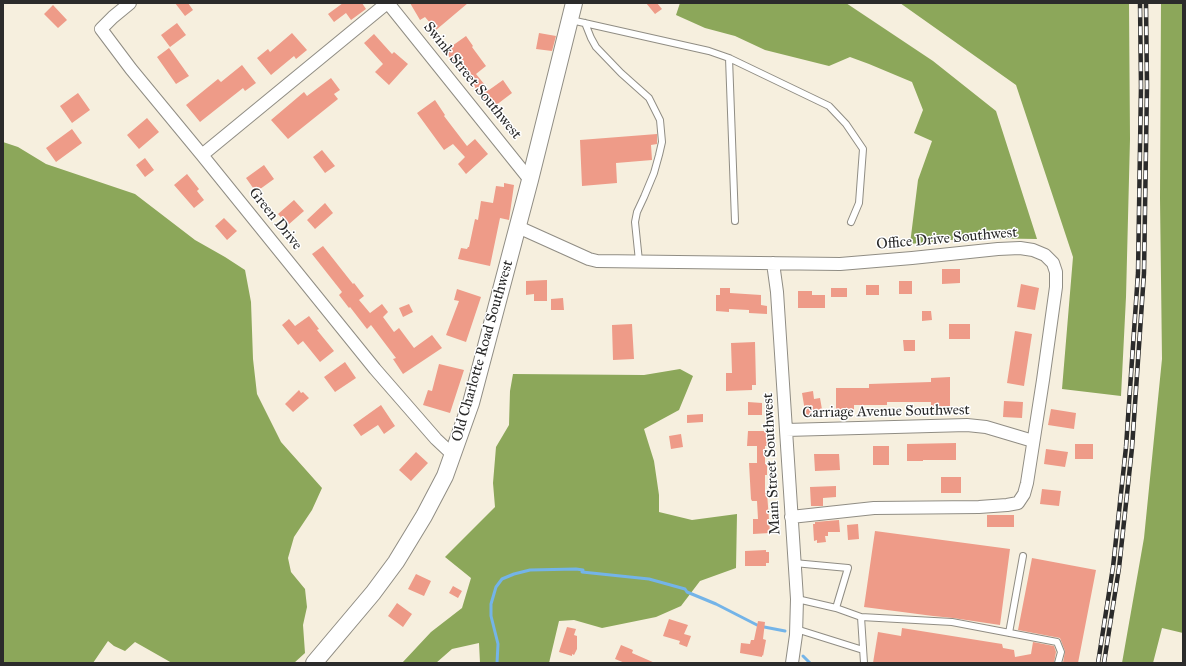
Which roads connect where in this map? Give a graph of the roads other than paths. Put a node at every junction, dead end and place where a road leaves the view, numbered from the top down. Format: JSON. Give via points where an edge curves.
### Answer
{"nodes":[{"id":1,"x":130,"y":3,"type":"edge"},
{"id":2,"x":388,"y":3,"type":"edge"},
{"id":3,"x":574,"y":3,"type":"edge"},
{"id":4,"x":569,"y":20,"type":"junction"},
{"id":5,"x":585,"y":23,"type":"junction"},
{"id":6,"x":729,"y":58,"type":"junction"},
{"id":7,"x":202,"y":156,"type":"junction"},
{"id":8,"x":530,"y":180,"type":"junction"},
{"id":9,"x":735,"y":221,"type":"dead end"},
{"id":10,"x":851,"y":222,"type":"dead end"},
{"id":11,"x":518,"y":227,"type":"junction"},
{"id":12,"x":639,"y":261,"type":"junction"},
{"id":13,"x":773,"y":263,"type":"junction"},
{"id":14,"x":786,"y":430,"type":"junction"},
{"id":15,"x":1033,"y":441,"type":"junction"},
{"id":16,"x":453,"y":455,"type":"junction"},
{"id":17,"x":791,"y":517,"type":"junction"},
{"id":18,"x":1023,"y":556,"type":"dead end"},
{"id":19,"x":794,"y":563,"type":"junction"},
{"id":20,"x":797,"y":599,"type":"junction"},
{"id":21,"x":836,"y":608,"type":"junction"},
{"id":22,"x":862,"y":617,"type":"junction"},
{"id":23,"x":796,"y":629,"type":"junction"},
{"id":24,"x":1009,"y":633,"type":"junction"},
{"id":25,"x":863,"y":650,"type":"junction"},
{"id":26,"x":314,"y":663,"type":"edge"},
{"id":27,"x":792,"y":663,"type":"edge"},
{"id":28,"x":864,"y":663,"type":"edge"},
{"id":29,"x":1058,"y":663,"type":"edge"}],
"edges":[{"from":1,"to":7,"type":"street","name":"Green Drive","via":[[101,29]]},
{"from":2,"to":7,"type":"street"},
{"from":2,"to":8,"type":"street","name":"Swink Street Southwest"},
{"from":3,"to":4,"type":"street","name":"Old Charlotte Road Southwest"},
{"from":4,"to":5,"type":"lane"},
{"from":4,"to":8,"type":"street","name":"Old Charlotte Road Southwest"},
{"from":5,"to":6,"type":"lane","via":[[709,51]]},
{"from":5,"to":12,"type":"lane","via":[[596,47],[649,98],[660,120],[662,142],[659,155],[635,222]]},
{"from":6,"to":9,"type":"lane"},
{"from":6,"to":10,"type":"lane","via":[[829,106],[846,124],[863,149],[859,203]]},
{"from":7,"to":16,"type":"street","name":"Green Drive","via":[[375,369]]},
{"from":8,"to":11,"type":"street","name":"Old Charlotte Road Southwest"},
{"from":11,"to":12,"type":"street","name":"Office Drive Southwest","via":[[596,261]]},
{"from":11,"to":16,"type":"street","name":"Old Charlotte Road Southwest","via":[[471,403]]},
{"from":12,"to":13,"type":"street","name":"Office Drive Southwest"},
{"from":13,"to":14,"type":"street","name":"Main Street Southwest"},
{"from":13,"to":15,"type":"street","name":"Office Drive Southwest","via":[[840,264],[998,248],[1020,248],[1045,255],[1053,263],[1056,272],[1056,288]]},
{"from":14,"to":15,"type":"street","name":"Carriage Avenue Southwest","via":[[966,425],[986,427]]},
{"from":14,"to":17,"type":"street","name":"Main Street Southwest"},
{"from":15,"to":17,"type":"street","name":"Office Drive Southwest","via":[[1027,483],[1018,503],[979,507],[874,508]]},
{"from":16,"to":26,"type":"street","name":"Old Charlotte Road Southwest","via":[[424,516],[396,562]]},
{"from":17,"to":19,"type":"street","name":"Main Street Southwest"},
{"from":18,"to":24,"type":"lane"},
{"from":19,"to":20,"type":"street","name":"Main Street Southwest"},
{"from":19,"to":21,"type":"lane","via":[[848,568]]},
{"from":20,"to":21,"type":"lane"},
{"from":20,"to":23,"type":"street","name":"Main Street Southwest"},
{"from":21,"to":22,"type":"lane"},
{"from":22,"to":24,"type":"lane","via":[[952,622]]},
{"from":22,"to":25,"type":"lane"},
{"from":23,"to":25,"type":"lane"},
{"from":23,"to":27,"type":"street","name":"Main Street Southwest"},
{"from":24,"to":29,"type":"lane","via":[[1057,642],[1061,652]]},
{"from":25,"to":28,"type":"lane"}]}
